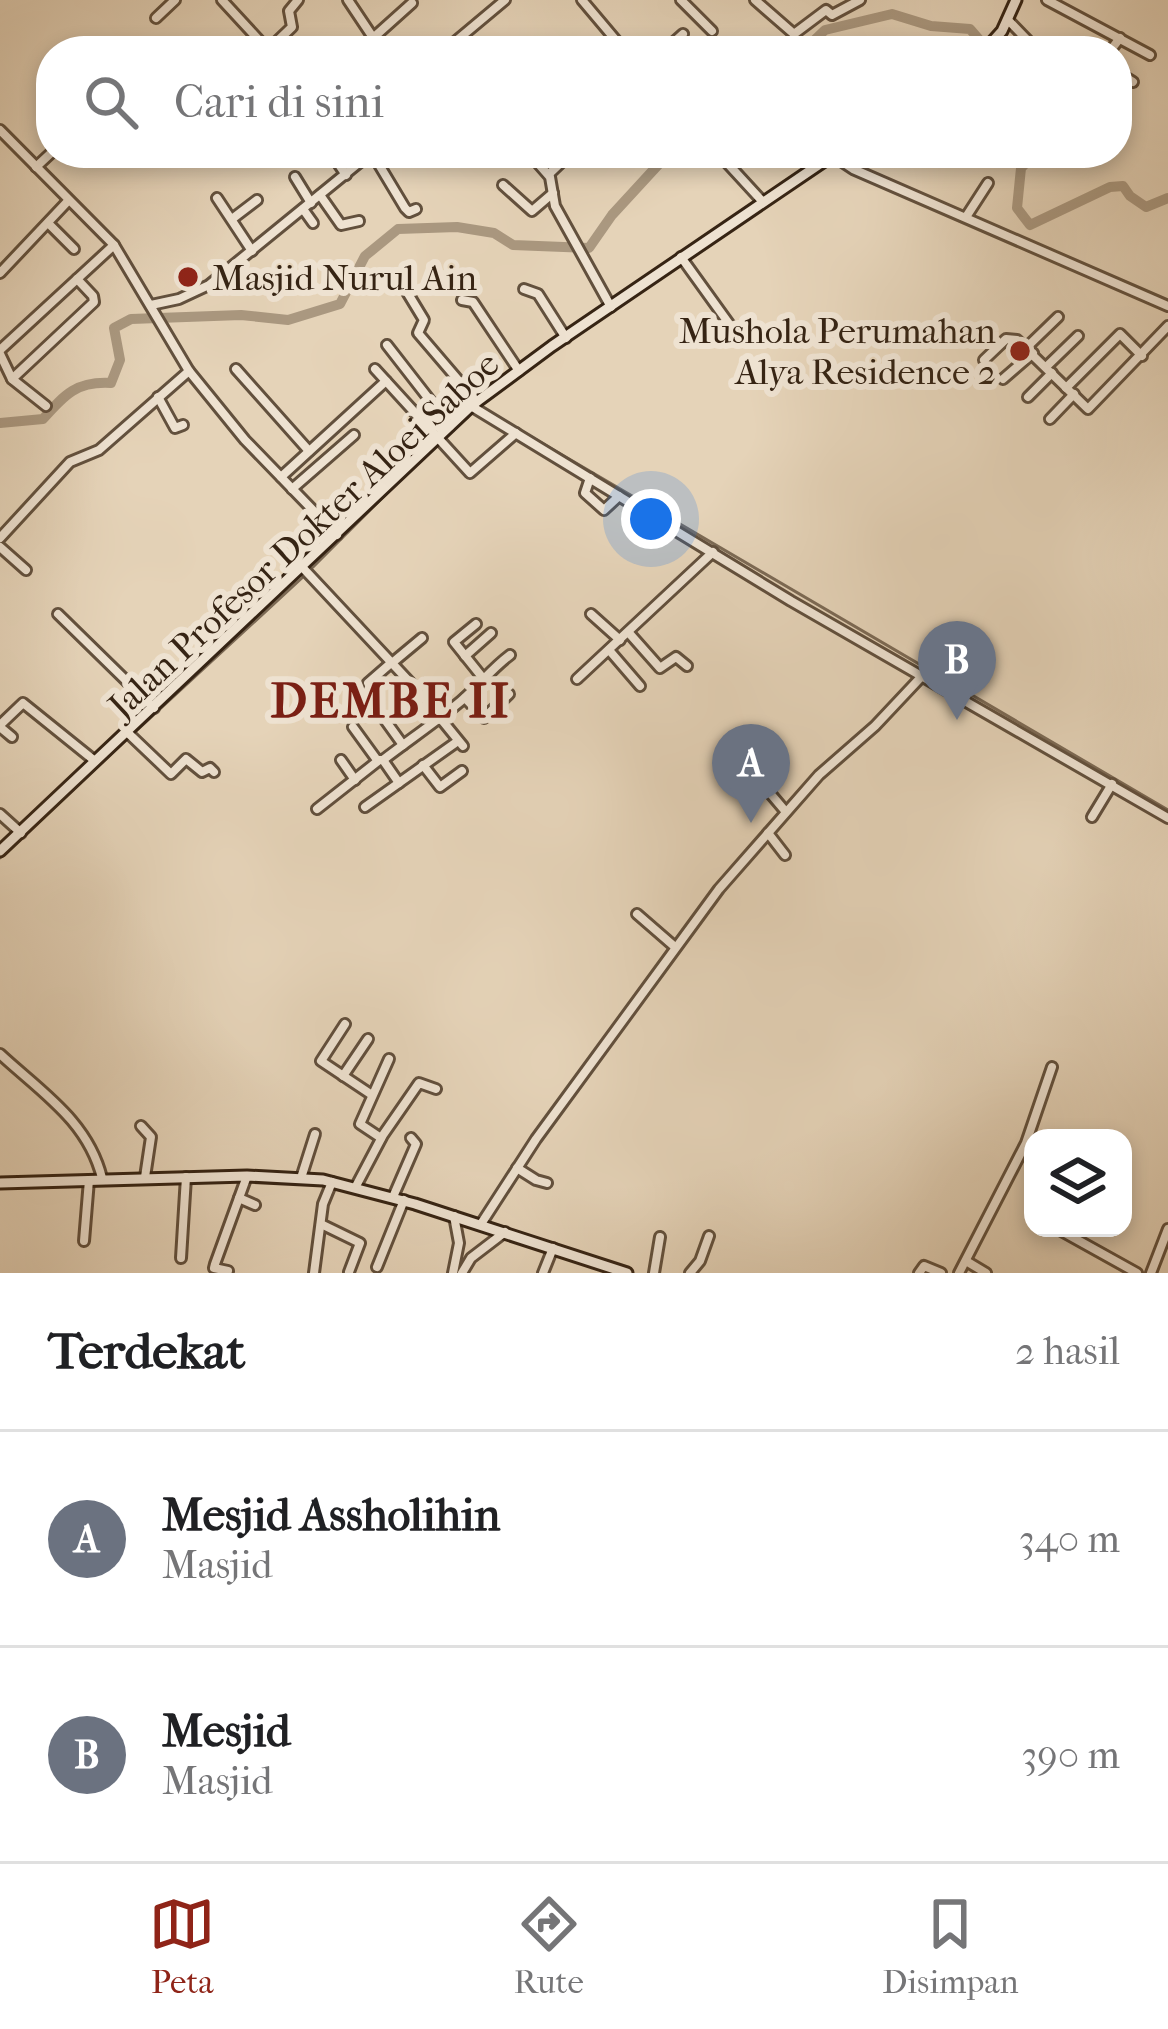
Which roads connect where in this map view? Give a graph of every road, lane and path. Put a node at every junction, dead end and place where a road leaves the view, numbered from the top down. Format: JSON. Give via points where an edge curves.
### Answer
{"nodes":[{"id":1,"x":176,"y":0,"type":"edge"},
{"id":2,"x":222,"y":0,"type":"edge"},
{"id":3,"x":298,"y":0,"type":"edge"},
{"id":4,"x":348,"y":0,"type":"edge"},
{"id":5,"x":505,"y":0,"type":"edge"},
{"id":6,"x":582,"y":0,"type":"edge"},
{"id":7,"x":681,"y":0,"type":"edge"},
{"id":8,"x":755,"y":0,"type":"edge"},
{"id":9,"x":860,"y":0,"type":"edge"},
{"id":10,"x":1016,"y":0,"type":"edge"},
{"id":11,"x":1047,"y":0,"type":"edge"},
{"id":12,"x":412,"y":3,"type":"edge"},
{"id":13,"x":155,"y":18,"type":"dead end"},
{"id":14,"x":1008,"y":20,"type":"junction"},
{"id":15,"x":712,"y":31,"type":"dead end"},
{"id":16,"x":254,"y":36,"type":"edge"},
{"id":17,"x":283,"y":36,"type":"edge"},
{"id":18,"x":372,"y":36,"type":"edge"},
{"id":19,"x":375,"y":36,"type":"edge"},
{"id":20,"x":462,"y":36,"type":"edge"},
{"id":21,"x":612,"y":36,"type":"edge"},
{"id":22,"x":999,"y":36,"type":"edge"},
{"id":23,"x":1023,"y":36,"type":"edge"},
{"id":24,"x":1116,"y":36,"type":"edge"},
{"id":25,"x":1132,"y":45,"type":"edge"},
{"id":26,"x":1150,"y":55,"type":"dead end"},
{"id":27,"x":0,"y":130,"type":"edge"},
{"id":28,"x":36,"y":167,"type":"edge"},
{"id":29,"x":37,"y":168,"type":"edge"},
{"id":30,"x":340,"y":168,"type":"edge"},
{"id":31,"x":354,"y":168,"type":"edge"},
{"id":32,"x":381,"y":168,"type":"edge"},
{"id":33,"x":544,"y":168,"type":"edge"},
{"id":34,"x":555,"y":168,"type":"edge"},
{"id":35,"x":732,"y":168,"type":"edge"},
{"id":36,"x":813,"y":168,"type":"edge"},
{"id":37,"x":853,"y":168,"type":"edge"},
{"id":38,"x":549,"y":174,"type":"junction"},
{"id":39,"x":345,"y":176,"type":"junction"},
{"id":40,"x":295,"y":177,"type":"dead end"},
{"id":41,"x":988,"y":183,"type":"dead end"},
{"id":42,"x":503,"y":185,"type":"dead end"},
{"id":43,"x":350,"y":187,"type":"dead end"},
{"id":44,"x":553,"y":193,"type":"junction"},
{"id":45,"x":320,"y":195,"type":"junction"},
{"id":46,"x":217,"y":198,"type":"dead end"},
{"id":47,"x":257,"y":200,"type":"dead end"},
{"id":48,"x":68,"y":201,"type":"junction"},
{"id":49,"x":763,"y":202,"type":"junction"},
{"id":50,"x":307,"y":206,"type":"junction"},
{"id":51,"x":416,"y":209,"type":"dead end"},
{"id":52,"x":965,"y":218,"type":"junction"},
{"id":53,"x":232,"y":219,"type":"junction"},
{"id":54,"x":359,"y":221,"type":"dead end"},
{"id":55,"x":48,"y":223,"type":"junction"},
{"id":56,"x":313,"y":223,"type":"dead end"},
{"id":57,"x":114,"y":245,"type":"junction"},
{"id":58,"x":74,"y":249,"type":"dead end"},
{"id":59,"x":252,"y":251,"type":"junction"},
{"id":60,"x":681,"y":257,"type":"junction"},
{"id":61,"x":0,"y":272,"type":"edge"},
{"id":62,"x":76,"y":279,"type":"junction"},
{"id":63,"x":524,"y":289,"type":"dead end"},
{"id":64,"x":407,"y":292,"type":"dead end"},
{"id":65,"x":462,"y":300,"type":"dead end"},
{"id":66,"x":1168,"y":306,"type":"edge"},
{"id":67,"x":611,"y":307,"type":"junction"},
{"id":68,"x":153,"y":309,"type":"junction"},
{"id":69,"x":1058,"y":317,"type":"dead end"},
{"id":70,"x":1168,"y":326,"type":"edge"},
{"id":71,"x":735,"y":332,"type":"dead end"},
{"id":72,"x":1078,"y":336,"type":"dead end"},
{"id":73,"x":566,"y":338,"type":"junction"},
{"id":74,"x":387,"y":345,"type":"dead end"},
{"id":75,"x":1030,"y":350,"type":"junction"},
{"id":76,"x":0,"y":352,"type":"edge"},
{"id":77,"x":1142,"y":356,"type":"junction"},
{"id":78,"x":984,"y":360,"type":"dead end"},
{"id":79,"x":236,"y":369,"type":"dead end"},
{"id":80,"x":375,"y":370,"type":"dead end"},
{"id":81,"x":519,"y":370,"type":"junction"},
{"id":82,"x":1049,"y":370,"type":"junction"},
{"id":83,"x":189,"y":371,"type":"junction"},
{"id":84,"x":12,"y":379,"type":"junction"},
{"id":85,"x":1004,"y":379,"type":"dead end"},
{"id":86,"x":386,"y":381,"type":"junction"},
{"id":87,"x":1070,"y":391,"type":"junction"},
{"id":88,"x":158,"y":397,"type":"junction"},
{"id":89,"x":1028,"y":397,"type":"dead end"},
{"id":90,"x":474,"y":404,"type":"junction"},
{"id":91,"x":46,"y":406,"type":"dead end"},
{"id":92,"x":1050,"y":418,"type":"dead end"},
{"id":93,"x":182,"y":425,"type":"dead end"},
{"id":94,"x":450,"y":426,"type":"junction"},
{"id":95,"x":515,"y":433,"type":"junction"},
{"id":96,"x":354,"y":435,"type":"dead end"},
{"id":97,"x":437,"y":439,"type":"junction"},
{"id":98,"x":309,"y":452,"type":"junction"},
{"id":99,"x":281,"y":477,"type":"junction"},
{"id":100,"x":590,"y":478,"type":"junction"},
{"id":101,"x":292,"y":489,"type":"junction"},
{"id":102,"x":619,"y":496,"type":"junction"},
{"id":103,"x":337,"y":535,"type":"junction"},
{"id":104,"x":0,"y":542,"type":"edge"},
{"id":105,"x":713,"y":553,"type":"junction"},
{"id":106,"x":303,"y":568,"type":"junction"},
{"id":107,"x":26,"y":570,"type":"dead end"},
{"id":108,"x":58,"y":614,"type":"dead end"},
{"id":109,"x":591,"y":614,"type":"dead end"},
{"id":110,"x":476,"y":624,"type":"dead end"},
{"id":111,"x":491,"y":633,"type":"dead end"},
{"id":112,"x":624,"y":637,"type":"junction"},
{"id":113,"x":422,"y":638,"type":"dead end"},
{"id":114,"x":609,"y":650,"type":"junction"},
{"id":115,"x":510,"y":655,"type":"dead end"},
{"id":116,"x":465,"y":656,"type":"junction"},
{"id":117,"x":391,"y":663,"type":"junction"},
{"id":118,"x":687,"y":666,"type":"dead end"},
{"id":119,"x":922,"y":676,"type":"junction"},
{"id":120,"x":482,"y":677,"type":"junction"},
{"id":121,"x":577,"y":679,"type":"dead end"},
{"id":122,"x":640,"y":686,"type":"dead end"},
{"id":123,"x":509,"y":694,"type":"dead end"},
{"id":124,"x":465,"y":698,"type":"junction"},
{"id":125,"x":360,"y":704,"type":"dead end"},
{"id":126,"x":154,"y":707,"type":"junction"},
{"id":127,"x":440,"y":718,"type":"junction"},
{"id":128,"x":385,"y":720,"type":"dead end"},
{"id":129,"x":0,"y":726,"type":"edge"},
{"id":130,"x":352,"y":727,"type":"dead end"},
{"id":131,"x":127,"y":732,"type":"junction"},
{"id":132,"x":12,"y":737,"type":"dead end"},
{"id":133,"x":403,"y":745,"type":"junction"},
{"id":134,"x":340,"y":760,"type":"dead end"},
{"id":135,"x":381,"y":761,"type":"junction"},
{"id":136,"x":96,"y":762,"type":"junction"},
{"id":137,"x":423,"y":765,"type":"junction"},
{"id":138,"x":748,"y":767,"type":"dead end"},
{"id":139,"x":462,"y":771,"type":"dead end"},
{"id":140,"x":214,"y":772,"type":"dead end"},
{"id":141,"x":356,"y":780,"type":"junction"},
{"id":142,"x":399,"y":783,"type":"junction"},
{"id":143,"x":1112,"y":784,"type":"junction"},
{"id":144,"x":785,"y":793,"type":"dead end"},
{"id":145,"x":799,"y":797,"type":"junction"},
{"id":146,"x":365,"y":807,"type":"dead end"},
{"id":147,"x":317,"y":809,"type":"dead end"},
{"id":148,"x":786,"y":812,"type":"junction"},
{"id":149,"x":0,"y":814,"type":"edge"},
{"id":150,"x":1092,"y":817,"type":"dead end"},
{"id":151,"x":1168,"y":818,"type":"edge"},
{"id":152,"x":768,"y":832,"type":"junction"},
{"id":153,"x":21,"y":833,"type":"junction"},
{"id":154,"x":0,"y":851,"type":"edge"},
{"id":155,"x":785,"y":854,"type":"dead end"},
{"id":156,"x":637,"y":914,"type":"dead end"},
{"id":157,"x":675,"y":947,"type":"junction"},
{"id":158,"x":345,"y":1024,"type":"dead end"},
{"id":159,"x":368,"y":1039,"type":"dead end"},
{"id":160,"x":0,"y":1054,"type":"edge"},
{"id":161,"x":389,"y":1059,"type":"dead end"},
{"id":162,"x":1052,"y":1067,"type":"dead end"},
{"id":163,"x":344,"y":1076,"type":"junction"},
{"id":164,"x":436,"y":1089,"type":"dead end"},
{"id":165,"x":372,"y":1095,"type":"junction"},
{"id":166,"x":141,"y":1126,"type":"dead end"},
{"id":167,"x":315,"y":1134,"type":"dead end"},
{"id":168,"x":381,"y":1138,"type":"junction"},
{"id":169,"x":411,"y":1138,"type":"dead end"},
{"id":170,"x":517,"y":1168,"type":"junction"},
{"id":171,"x":247,"y":1176,"type":"junction"},
{"id":172,"x":186,"y":1177,"type":"junction"},
{"id":173,"x":102,"y":1178,"type":"junction"},
{"id":174,"x":145,"y":1178,"type":"junction"},
{"id":175,"x":301,"y":1178,"type":"junction"},
{"id":176,"x":89,"y":1179,"type":"junction"},
{"id":177,"x":332,"y":1182,"type":"junction"},
{"id":178,"x":0,"y":1183,"type":"edge"},
{"id":179,"x":548,"y":1183,"type":"dead end"},
{"id":180,"x":355,"y":1188,"type":"junction"},
{"id":181,"x":239,"y":1198,"type":"junction"},
{"id":182,"x":404,"y":1200,"type":"junction"},
{"id":183,"x":255,"y":1204,"type":"dead end"},
{"id":184,"x":454,"y":1216,"type":"junction"},
{"id":185,"x":322,"y":1224,"type":"junction"},
{"id":186,"x":481,"y":1224,"type":"junction"},
{"id":187,"x":505,"y":1232,"type":"junction"},
{"id":188,"x":1167,"y":1234,"type":"edge"},
{"id":189,"x":709,"y":1235,"type":"dead end"},
{"id":190,"x":458,"y":1236,"type":"junction"},
{"id":191,"x":1072,"y":1237,"type":"edge"},
{"id":192,"x":659,"y":1238,"type":"dead end"},
{"id":193,"x":84,"y":1241,"type":"dead end"},
{"id":194,"x":553,"y":1248,"type":"junction"},
{"id":195,"x":481,"y":1249,"type":"junction"},
{"id":196,"x":182,"y":1258,"type":"dead end"},
{"id":197,"x":966,"y":1261,"type":"junction"},
{"id":198,"x":377,"y":1267,"type":"dead end"},
{"id":199,"x":214,"y":1271,"type":"edge"},
{"id":200,"x":227,"y":1271,"type":"edge"},
{"id":201,"x":349,"y":1272,"type":"edge"},
{"id":202,"x":314,"y":1273,"type":"edge"},
{"id":203,"x":457,"y":1273,"type":"edge"},
{"id":204,"x":543,"y":1273,"type":"edge"},
{"id":205,"x":627,"y":1273,"type":"edge"},
{"id":206,"x":654,"y":1273,"type":"edge"},
{"id":207,"x":690,"y":1273,"type":"edge"},
{"id":208,"x":920,"y":1273,"type":"edge"},
{"id":209,"x":941,"y":1273,"type":"edge"},
{"id":210,"x":959,"y":1273,"type":"edge"},
{"id":211,"x":986,"y":1273,"type":"edge"},
{"id":212,"x":1137,"y":1273,"type":"edge"},
{"id":213,"x":1151,"y":1273,"type":"edge"}],
"edges":[{"from":1,"to":13,"type":"street"},
{"from":2,"to":16,"type":"street"},
{"from":3,"to":17,"type":"street"},
{"from":4,"to":18,"type":"street"},
{"from":5,"to":20,"type":"street"},
{"from":6,"to":21,"type":"street"},
{"from":7,"to":15,"type":"street"},
{"from":8,"to":9,"type":"street","via":[[794,34],[826,10],[831,15]]},
{"from":10,"to":14,"type":"street"},
{"from":11,"to":24,"type":"street"},
{"from":12,"to":19,"type":"street"},
{"from":14,"to":22,"type":"street"},
{"from":14,"to":23,"type":"street"},
{"from":25,"to":26,"type":"street"},
{"from":27,"to":28,"type":"street"},
{"from":29,"to":48,"type":"street"},
{"from":30,"to":39,"type":"street"},
{"from":31,"to":39,"type":"street"},
{"from":32,"to":51,"type":"street","via":[[405,208]]},
{"from":33,"to":38,"type":"street"},
{"from":34,"to":38,"type":"street"},
{"from":35,"to":49,"type":"street"},
{"from":36,"to":49,"type":"street","name":"Jalan Profesor Dokter Aloei Saboe"},
{"from":37,"to":52,"type":"street"},
{"from":38,"to":44,"type":"street"},
{"from":39,"to":43,"type":"street"},
{"from":39,"to":45,"type":"street"},
{"from":40,"to":50,"type":"street"},
{"from":41,"to":52,"type":"street"},
{"from":42,"to":44,"type":"street","via":[[530,211]]},
{"from":44,"to":67,"type":"street"},
{"from":45,"to":50,"type":"street"},
{"from":45,"to":54,"type":"street","via":[[341,225]]},
{"from":46,"to":53,"type":"street"},
{"from":47,"to":53,"type":"street"},
{"from":48,"to":55,"type":"street"},
{"from":48,"to":57,"type":"street"},
{"from":49,"to":60,"type":"street","name":"Jalan Profesor Dokter Aloei Saboe"},
{"from":50,"to":56,"type":"street"},
{"from":50,"to":59,"type":"street"},
{"from":52,"to":66,"type":"street"},
{"from":53,"to":59,"type":"street"},
{"from":55,"to":58,"type":"street"},
{"from":55,"to":61,"type":"street"},
{"from":57,"to":62,"type":"street"},
{"from":57,"to":68,"type":"street"},
{"from":59,"to":68,"type":"street","via":[[197,292]]},
{"from":60,"to":67,"type":"street","name":"Jalan Profesor Dokter Aloei Saboe"},
{"from":60,"to":71,"type":"street"},
{"from":62,"to":76,"type":"street"},
{"from":62,"to":84,"type":"street","via":[[94,302]]},
{"from":63,"to":73,"type":"street","via":[[538,294]]},
{"from":64,"to":90,"type":"street","via":[[424,320],[418,332]]},
{"from":65,"to":81,"type":"street","via":[[473,302]]},
{"from":67,"to":73,"type":"street","name":"Jalan Profesor Dokter Aloei Saboe"},
{"from":68,"to":83,"type":"street"},
{"from":69,"to":75,"type":"street"},
{"from":70,"to":77,"type":"street"},
{"from":72,"to":82,"type":"street"},
{"from":73,"to":81,"type":"street","name":"Jalan Profesor Dokter Aloei Saboe","via":[[549,342]]},
{"from":74,"to":94,"type":"street"},
{"from":75,"to":78,"type":"street","via":[[1006,340]]},
{"from":75,"to":82,"type":"street"},
{"from":75,"to":85,"type":"street"},
{"from":76,"to":84,"type":"street"},
{"from":77,"to":87,"type":"street","via":[[1088,409]]},
{"from":77,"to":87,"type":"street","via":[[1120,334]]},
{"from":79,"to":98,"type":"street"},
{"from":80,"to":86,"type":"street"},
{"from":81,"to":90,"type":"street","name":"Jalan Profesor Dokter Aloei Saboe"},
{"from":82,"to":87,"type":"street"},
{"from":82,"to":89,"type":"street"},
{"from":83,"to":88,"type":"street"},
{"from":83,"to":99,"type":"street"},
{"from":84,"to":91,"type":"street"},
{"from":86,"to":97,"type":"street"},
{"from":86,"to":98,"type":"street"},
{"from":87,"to":92,"type":"street"},
{"from":88,"to":93,"type":"street","via":[[175,428]]},
{"from":88,"to":104,"type":"street","via":[[99,450],[64,467]]},
{"from":90,"to":94,"type":"street","name":"Jalan Profesor Dokter Aloei Saboe"},
{"from":90,"to":95,"type":"street"},
{"from":94,"to":97,"type":"street","name":"Jalan Profesor Dokter Aloei Saboe"},
{"from":95,"to":97,"type":"street","via":[[470,473]]},
{"from":95,"to":100,"type":"street"},
{"from":96,"to":101,"type":"street"},
{"from":97,"to":103,"type":"street","name":"Jalan Profesor Dokter Aloei Saboe"},
{"from":98,"to":99,"type":"street"},
{"from":99,"to":101,"type":"street"},
{"from":100,"to":102,"type":"street"},
{"from":100,"to":102,"type":"street","via":[[585,494],[600,508]]},
{"from":101,"to":103,"type":"street"},
{"from":102,"to":105,"type":"street"},
{"from":103,"to":106,"type":"street","name":"Jalan Profesor Dokter Aloei Saboe"},
{"from":104,"to":107,"type":"street"},
{"from":105,"to":112,"type":"street"},
{"from":105,"to":119,"type":"street"},
{"from":106,"to":117,"type":"street"},
{"from":106,"to":126,"type":"street","name":"Jalan Profesor Dokter Aloei Saboe"},
{"from":108,"to":126,"type":"street"},
{"from":109,"to":112,"type":"street"},
{"from":110,"to":116,"type":"street","via":[[454,642]]},
{"from":111,"to":116,"type":"street"},
{"from":112,"to":114,"type":"street"},
{"from":112,"to":118,"type":"street","via":[[660,668],[676,657]]},
{"from":113,"to":117,"type":"street"},
{"from":114,"to":121,"type":"street"},
{"from":114,"to":122,"type":"street"},
{"from":115,"to":120,"type":"street"},
{"from":116,"to":120,"type":"street"},
{"from":117,"to":125,"type":"street","via":[[368,682],[372,692]]},
{"from":117,"to":127,"type":"street"},
{"from":119,"to":143,"type":"street"},
{"from":119,"to":145,"type":"street"},
{"from":120,"to":124,"type":"street"},
{"from":123,"to":124,"type":"street","via":[[484,718]]},
{"from":124,"to":127,"type":"street"},
{"from":126,"to":131,"type":"street","name":"Jalan Profesor Dokter Aloei Saboe"},
{"from":127,"to":133,"type":"street"},
{"from":127,"to":137,"type":"street","via":[[460,743]]},
{"from":128,"to":133,"type":"street"},
{"from":129,"to":132,"type":"street"},
{"from":129,"to":136,"type":"street","via":[[23,704]]},
{"from":130,"to":135,"type":"street"},
{"from":131,"to":136,"type":"street","name":"Jalan Profesor Dokter Aloei Saboe"},
{"from":131,"to":140,"type":"street","via":[[171,774],[186,759]]},
{"from":133,"to":135,"type":"street"},
{"from":134,"to":141,"type":"street"},
{"from":135,"to":141,"type":"street"},
{"from":135,"to":142,"type":"street"},
{"from":136,"to":153,"type":"street","name":"Jalan Profesor Dokter Aloei Saboe"},
{"from":137,"to":139,"type":"street","via":[[440,787]]},
{"from":137,"to":142,"type":"street"},
{"from":138,"to":148,"type":"street"},
{"from":141,"to":147,"type":"street"},
{"from":142,"to":146,"type":"street"},
{"from":143,"to":150,"type":"street"},
{"from":143,"to":151,"type":"street"},
{"from":144,"to":145,"type":"street"},
{"from":145,"to":148,"type":"street"},
{"from":148,"to":152,"type":"street"},
{"from":149,"to":153,"type":"street"},
{"from":152,"to":155,"type":"street"},
{"from":152,"to":157,"type":"street"},
{"from":153,"to":154,"type":"street","name":"Jalan Profesor Dokter Aloei Saboe"},
{"from":156,"to":157,"type":"street"},
{"from":157,"to":170,"type":"street"},
{"from":158,"to":163,"type":"street","via":[[321,1060]]},
{"from":159,"to":163,"type":"street"},
{"from":160,"to":173,"type":"street","via":[[76,1122]]},
{"from":161,"to":165,"type":"street"},
{"from":162,"to":197,"type":"street","via":[[1026,1143]]},
{"from":163,"to":165,"type":"street"},
{"from":164,"to":168,"type":"street","via":[[419,1083]]},
{"from":165,"to":168,"type":"street","via":[[360,1124]]},
{"from":166,"to":174,"type":"street","via":[[151,1137]]},
{"from":167,"to":175,"type":"street"},
{"from":168,"to":180,"type":"street"},
{"from":169,"to":182,"type":"street"},
{"from":170,"to":179,"type":"street"},
{"from":170,"to":186,"type":"street"},
{"from":171,"to":172,"type":"street"},
{"from":171,"to":175,"type":"street"},
{"from":171,"to":181,"type":"street"},
{"from":172,"to":174,"type":"street"},
{"from":172,"to":196,"type":"street"},
{"from":173,"to":174,"type":"street"},
{"from":173,"to":176,"type":"street"},
{"from":175,"to":177,"type":"street"},
{"from":176,"to":178,"type":"street"},
{"from":176,"to":193,"type":"street"},
{"from":177,"to":180,"type":"street"},
{"from":177,"to":185,"type":"street"},
{"from":180,"to":182,"type":"street"},
{"from":181,"to":183,"type":"street"},
{"from":181,"to":199,"type":"street"},
{"from":182,"to":184,"type":"street"},
{"from":182,"to":198,"type":"street"},
{"from":184,"to":186,"type":"street"},
{"from":184,"to":190,"type":"street"},
{"from":185,"to":201,"type":"street","via":[[360,1243]]},
{"from":185,"to":202,"type":"street"},
{"from":186,"to":187,"type":"street"},
{"from":187,"to":194,"type":"street"},
{"from":187,"to":195,"type":"street"},
{"from":188,"to":213,"type":"street"},
{"from":189,"to":207,"type":"street"},
{"from":190,"to":195,"type":"street"},
{"from":190,"to":203,"type":"street"},
{"from":191,"to":212,"type":"street"},
{"from":192,"to":206,"type":"street"},
{"from":194,"to":204,"type":"street"},
{"from":194,"to":205,"type":"street"},
{"from":195,"to":203,"type":"street"},
{"from":197,"to":210,"type":"street"},
{"from":197,"to":211,"type":"street"},
{"from":199,"to":200,"type":"street"},
{"from":208,"to":209,"type":"street","via":[[924,1266]]}]}
